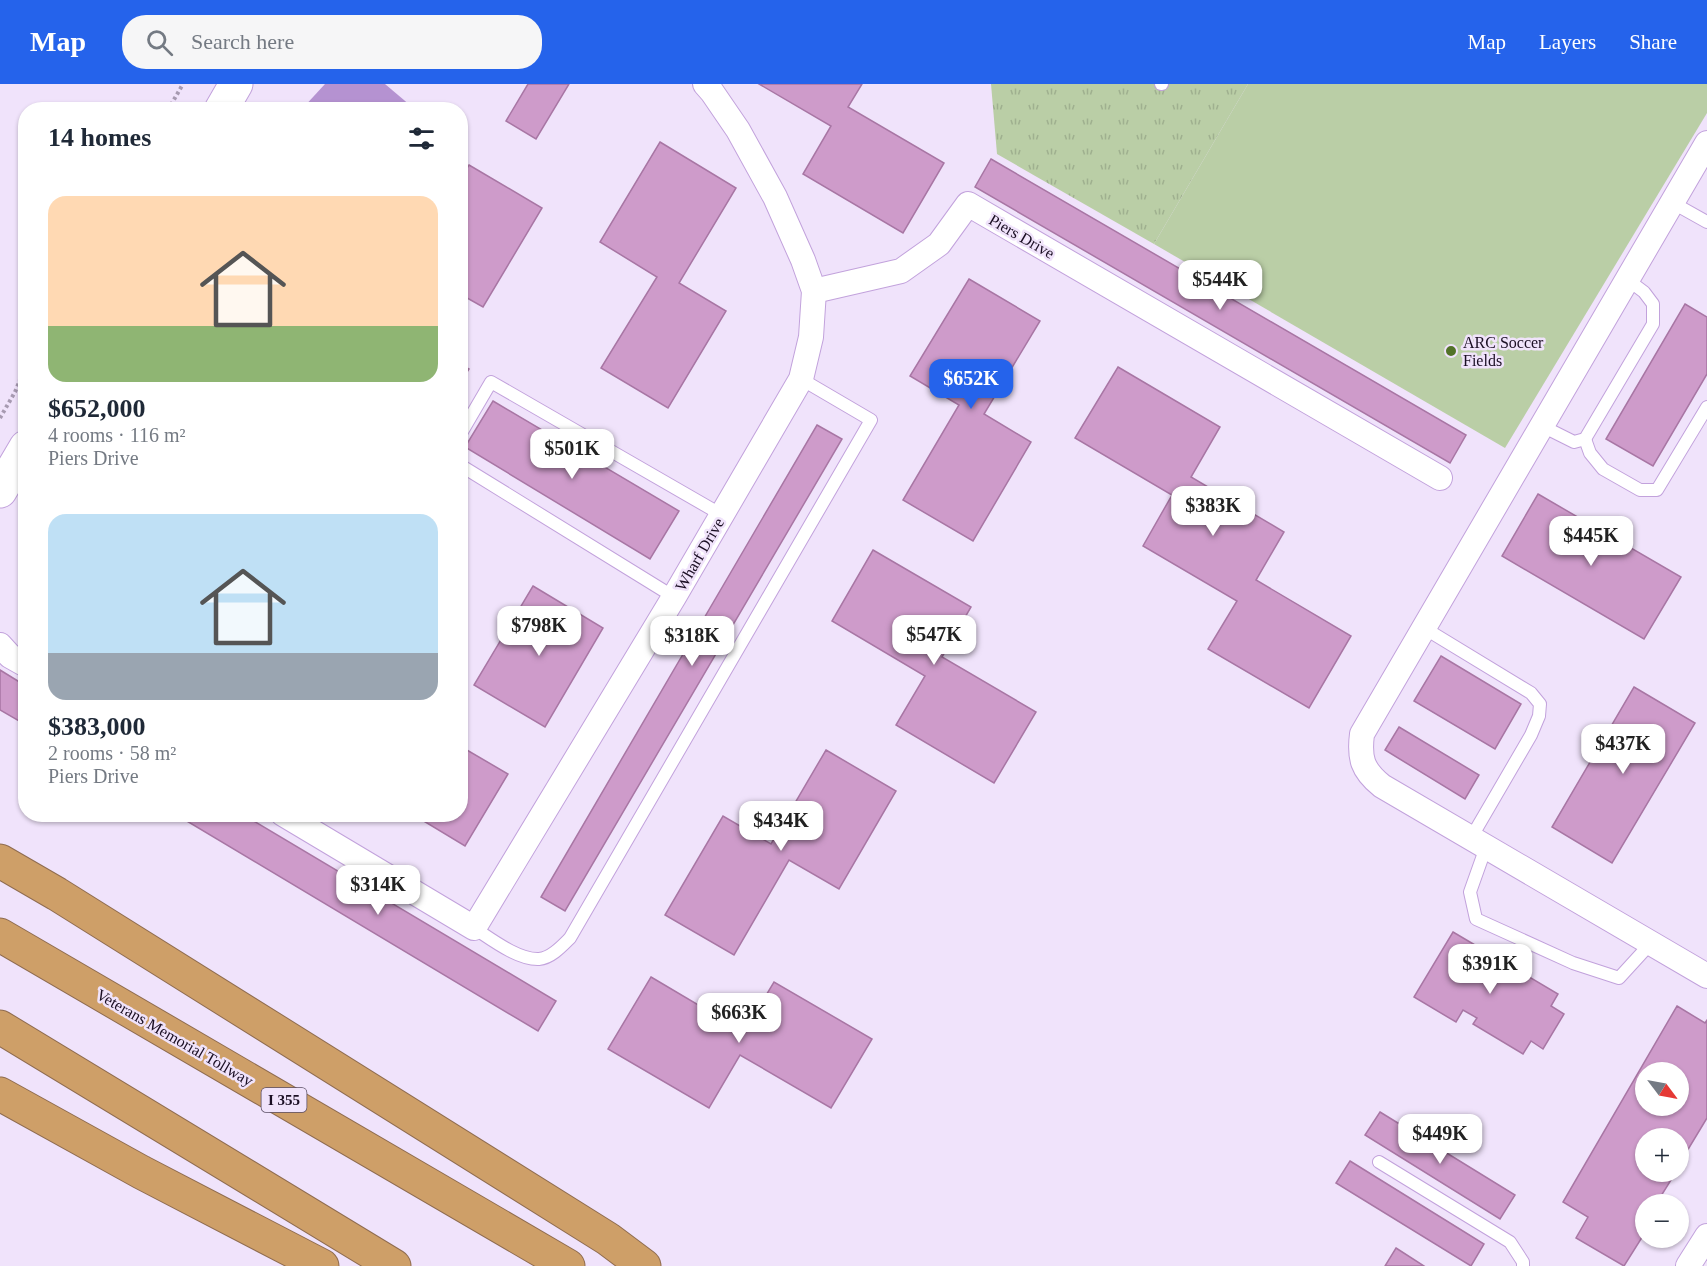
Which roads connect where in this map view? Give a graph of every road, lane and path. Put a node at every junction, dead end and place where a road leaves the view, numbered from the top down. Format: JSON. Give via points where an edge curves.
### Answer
{"nodes":[{"id":1,"x":183,"y":84,"type":"edge"},
{"id":2,"x":236,"y":84,"type":"edge"},
{"id":3,"x":705,"y":84,"type":"edge"},
{"id":4,"x":173,"y":102,"type":"edge"},
{"id":5,"x":226,"y":102,"type":"edge"},
{"id":6,"x":1704,"y":150,"type":"edge"},
{"id":7,"x":1673,"y":203,"type":"junction"},
{"id":8,"x":1707,"y":222,"type":"edge"},
{"id":9,"x":1628,"y":280,"type":"junction"},
{"id":10,"x":814,"y":291,"type":"junction"},
{"id":11,"x":801,"y":379,"type":"junction"},
{"id":12,"x":18,"y":385,"type":"edge"},
{"id":13,"x":1707,"y":407,"type":"edge"},
{"id":14,"x":0,"y":418,"type":"edge"},
{"id":15,"x":468,"y":421,"type":"edge"},
{"id":16,"x":1542,"y":426,"type":"junction"},
{"id":17,"x":1585,"y":439,"type":"junction"},
{"id":18,"x":18,"y":461,"type":"edge"},
{"id":19,"x":468,"y":470,"type":"edge"},
{"id":20,"x":1440,"y":478,"type":"dead end"},
{"id":21,"x":0,"y":491,"type":"edge"},
{"id":22,"x":722,"y":514,"type":"junction"},
{"id":23,"x":674,"y":597,"type":"junction"},
{"id":24,"x":1424,"y":628,"type":"junction"},
{"id":25,"x":296,"y":822,"type":"edge"},
{"id":26,"x":1478,"y":842,"type":"junction"},
{"id":27,"x":0,"y":861,"type":"edge"},
{"id":28,"x":474,"y":928,"type":"junction"},
{"id":29,"x":0,"y":935,"type":"edge"},
{"id":30,"x":1651,"y":943,"type":"junction"},
{"id":31,"x":1707,"y":976,"type":"edge"},
{"id":32,"x":0,"y":1027,"type":"edge"},
{"id":33,"x":0,"y":1094,"type":"edge"},
{"id":34,"x":1379,"y":1162,"type":"dead end"},
{"id":35,"x":1707,"y":1236,"type":"edge"},
{"id":36,"x":322,"y":1266,"type":"edge"},
{"id":37,"x":394,"y":1266,"type":"edge"},
{"id":38,"x":568,"y":1266,"type":"edge"},
{"id":39,"x":644,"y":1266,"type":"edge"},
{"id":40,"x":1523,"y":1266,"type":"edge"},
{"id":41,"x":1688,"y":1266,"type":"edge"}],
"edges":[{"from":1,"to":4,"type":"path"},
{"from":2,"to":5,"type":"main road"},
{"from":3,"to":10,"type":"street","via":[[738,130],[775,197]]},
{"from":6,"to":7,"type":"street"},
{"from":7,"to":8,"type":"lane"},
{"from":7,"to":9,"type":"street"},
{"from":9,"to":16,"type":"street"},
{"from":9,"to":17,"type":"lane","via":[[1653,304],[1653,324]]},
{"from":10,"to":11,"type":"street","name":"Wharf Drive","via":[[811,337]]},
{"from":10,"to":20,"type":"street","name":"Piers Drive","via":[[902,271],[939,244],[968,204]]},
{"from":11,"to":22,"type":"street","name":"Wharf Drive"},
{"from":11,"to":28,"type":"lane","via":[[871,420],[570,938],[540,959],[519,956]]},
{"from":12,"to":14,"type":"path"},
{"from":13,"to":17,"type":"lane","via":[[1657,490],[1640,490],[1603,469]]},
{"from":15,"to":22,"type":"lane","via":[[491,382]]},
{"from":16,"to":17,"type":"lane","via":[[1574,442]]},
{"from":16,"to":24,"type":"street"},
{"from":18,"to":21,"type":"main road"},
{"from":19,"to":23,"type":"lane"},
{"from":22,"to":23,"type":"street","name":"Wharf Drive"},
{"from":23,"to":28,"type":"street","name":"Wharf Drive"},
{"from":24,"to":26,"type":"lane","via":[[1531,693],[1540,704],[1531,735]]},
{"from":24,"to":26,"type":"street","via":[[1362,734],[1363,764],[1382,786]]},
{"from":25,"to":28,"type":"street"},
{"from":26,"to":30,"type":"street"},
{"from":26,"to":30,"type":"lane","via":[[1470,892],[1476,919],[1573,963],[1619,978]]},
{"from":27,"to":39,"type":"highway","via":[[608,1239]]},
{"from":29,"to":38,"type":"highway","name":"Veterans Memorial Tollway","number":"I 355"},
{"from":30,"to":31,"type":"street"},
{"from":32,"to":37,"type":"highway"},
{"from":33,"to":36,"type":"highway"},
{"from":34,"to":40,"type":"lane","via":[[1509,1242]]},
{"from":35,"to":41,"type":"street"}]}
